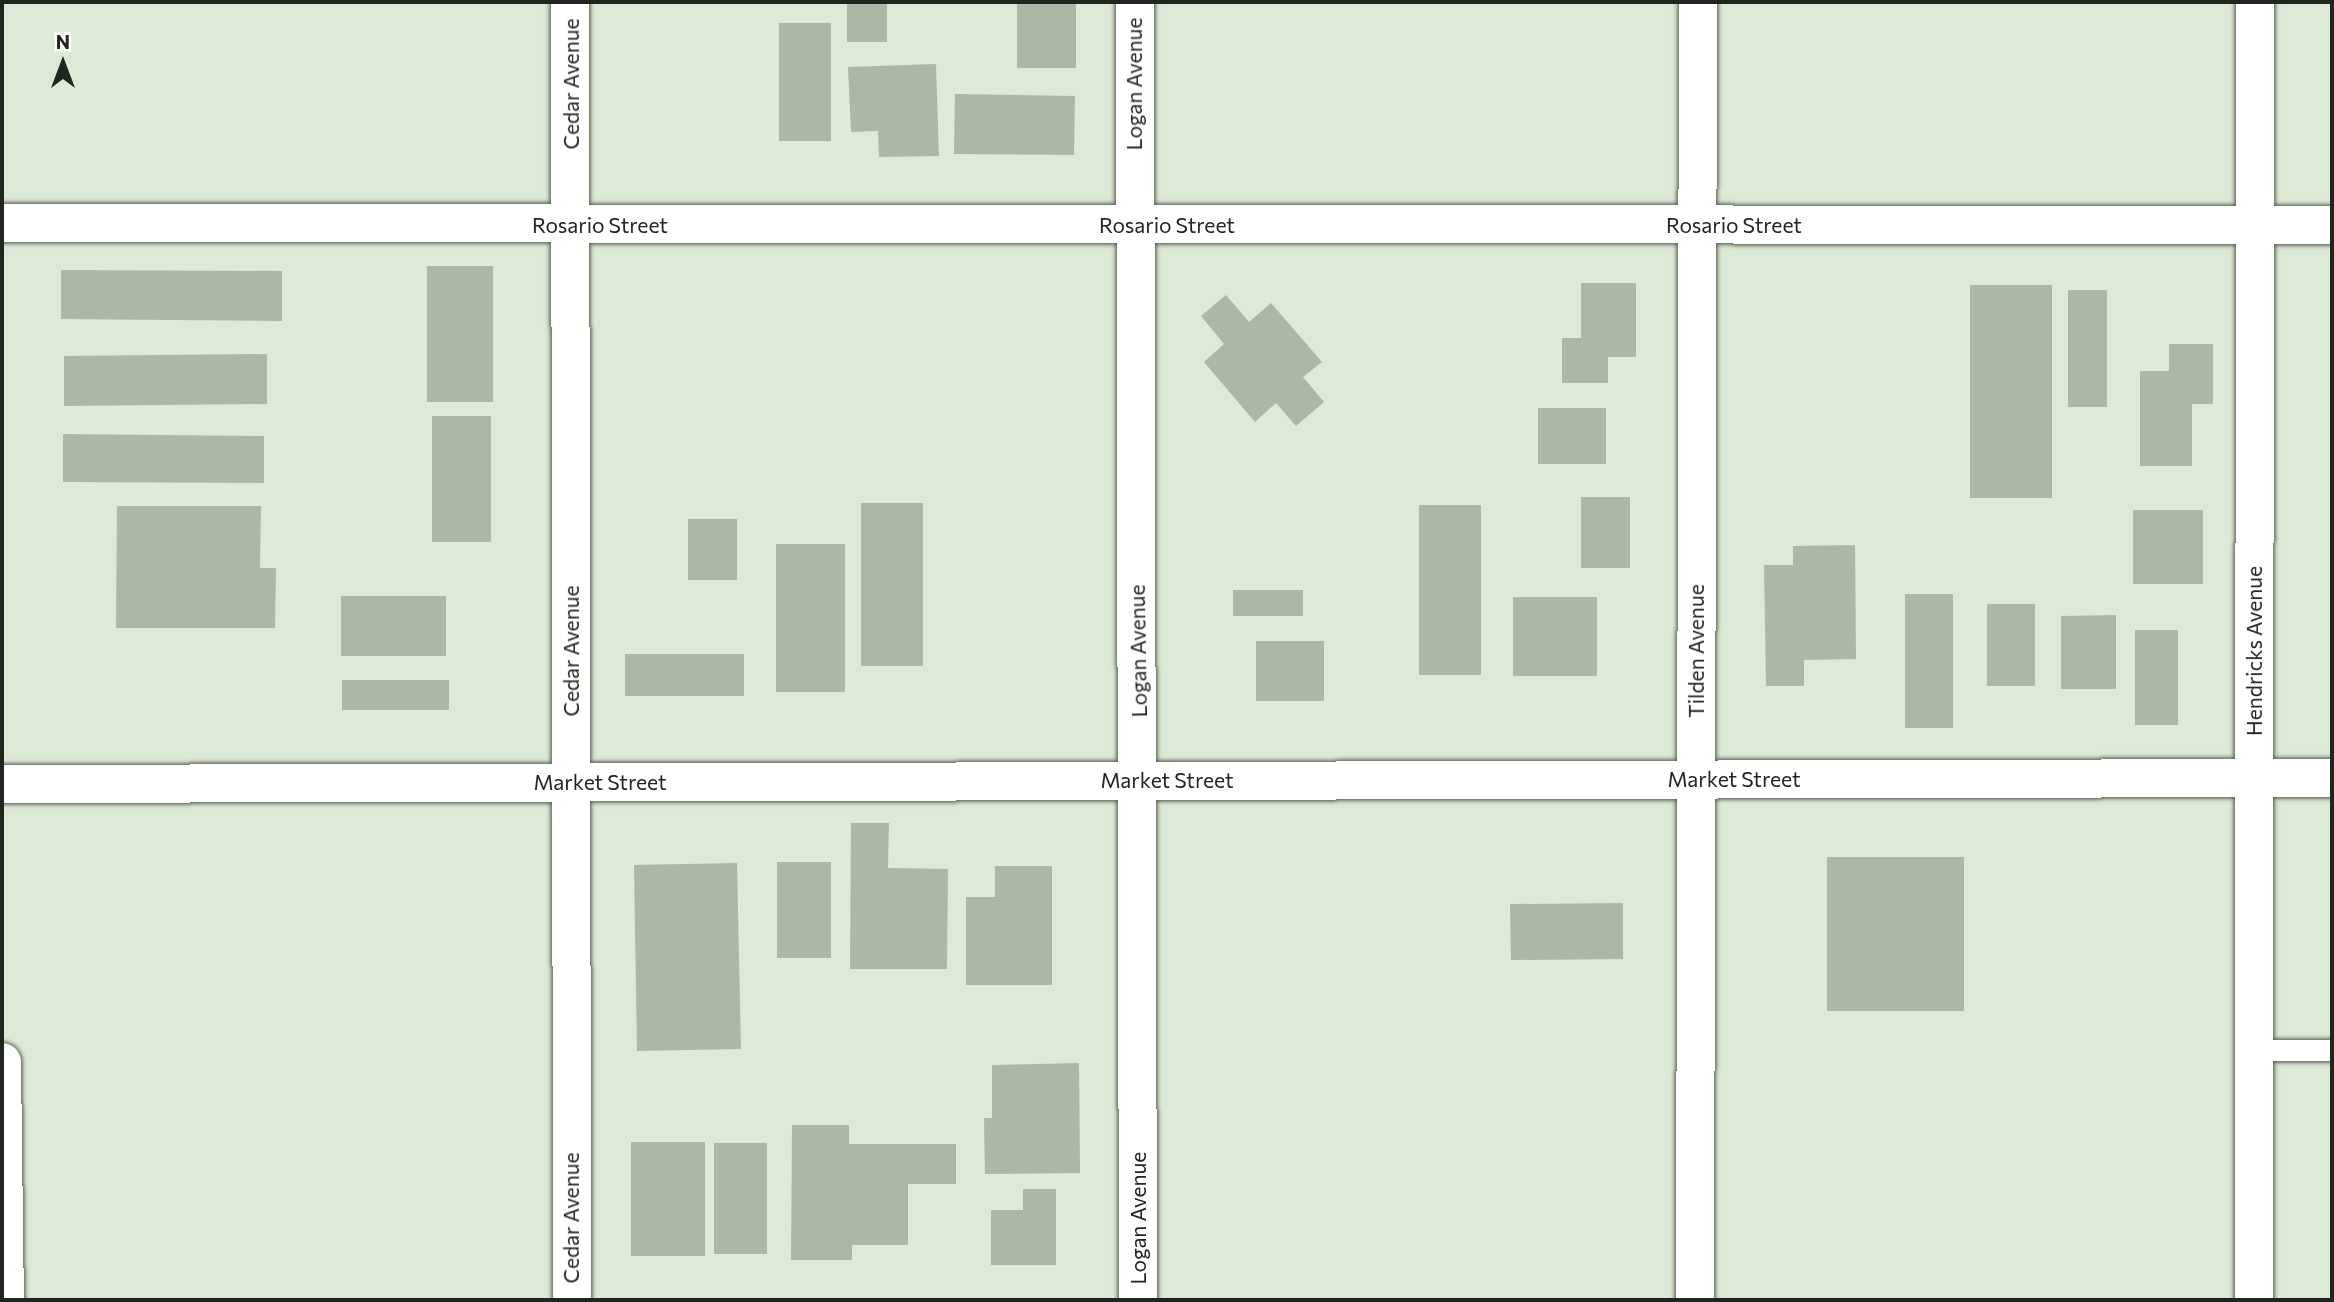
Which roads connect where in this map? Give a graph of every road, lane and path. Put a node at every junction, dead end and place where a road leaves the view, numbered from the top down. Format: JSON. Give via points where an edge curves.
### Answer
{"nodes":[{"id":1,"x":570,"y":2,"type":"edge"},
{"id":2,"x":1135,"y":2,"type":"edge"},
{"id":3,"x":1698,"y":2,"type":"edge"},
{"id":4,"x":2255,"y":2,"type":"edge"},
{"id":5,"x":2,"y":223,"type":"edge"},
{"id":6,"x":572,"y":225,"type":"junction"},
{"id":7,"x":1134,"y":225,"type":"junction"},
{"id":8,"x":1697,"y":225,"type":"junction"},
{"id":9,"x":2254,"y":225,"type":"junction"},
{"id":10,"x":2332,"y":225,"type":"edge"},
{"id":11,"x":2254,"y":778,"type":"junction"},
{"id":12,"x":2332,"y":778,"type":"edge"},
{"id":13,"x":1696,"y":779,"type":"junction"},
{"id":14,"x":1139,"y":780,"type":"junction"},
{"id":15,"x":571,"y":782,"type":"junction"},
{"id":16,"x":2,"y":784,"type":"edge"},
{"id":17,"x":2254,"y":1049,"type":"junction"},
{"id":18,"x":2332,"y":1049,"type":"edge"},
{"id":19,"x":2,"y":1062,"type":"edge"},
{"id":20,"x":5,"y":1300,"type":"edge"},
{"id":21,"x":572,"y":1300,"type":"edge"},
{"id":22,"x":1138,"y":1300,"type":"edge"},
{"id":23,"x":1695,"y":1300,"type":"edge"},
{"id":24,"x":2254,"y":1300,"type":"edge"}],
"edges":[{"from":1,"to":6,"type":"street","name":"Cedar Avenue"},
{"from":2,"to":7,"type":"street","name":"Logan Avenue"},
{"from":3,"to":8,"type":"street","name":"Tilden Avenue"},
{"from":4,"to":9,"type":"street","name":"Hendricks Avenue"},
{"from":5,"to":6,"type":"street","name":"Rosario Street"},
{"from":6,"to":7,"type":"street","name":"Rosario Street"},
{"from":6,"to":15,"type":"street","name":"Cedar Avenue"},
{"from":7,"to":8,"type":"street","name":"Rosario Street"},
{"from":7,"to":14,"type":"street","name":"Logan Avenue"},
{"from":8,"to":9,"type":"street","name":"Rosario Street"},
{"from":8,"to":13,"type":"street","name":"Tilden Avenue"},
{"from":9,"to":10,"type":"street","name":"Rosario Street"},
{"from":9,"to":11,"type":"street","name":"Hendricks Avenue"},
{"from":11,"to":12,"type":"street","name":"Market Street"},
{"from":11,"to":13,"type":"street","name":"Market Street"},
{"from":11,"to":17,"type":"street","name":"Hendricks Avenue"},
{"from":13,"to":14,"type":"street","name":"Market Street"},
{"from":13,"to":23,"type":"street","name":"Tilden Avenue"},
{"from":14,"to":15,"type":"street","name":"Market Street"},
{"from":14,"to":22,"type":"street","name":"Logan Avenue"},
{"from":15,"to":16,"type":"street","name":"Market Street"},
{"from":15,"to":21,"type":"street","name":"Cedar Avenue"},
{"from":17,"to":18,"type":"lane"},
{"from":17,"to":24,"type":"street","name":"Hendricks Avenue"},
{"from":19,"to":20,"type":"street"}]}
